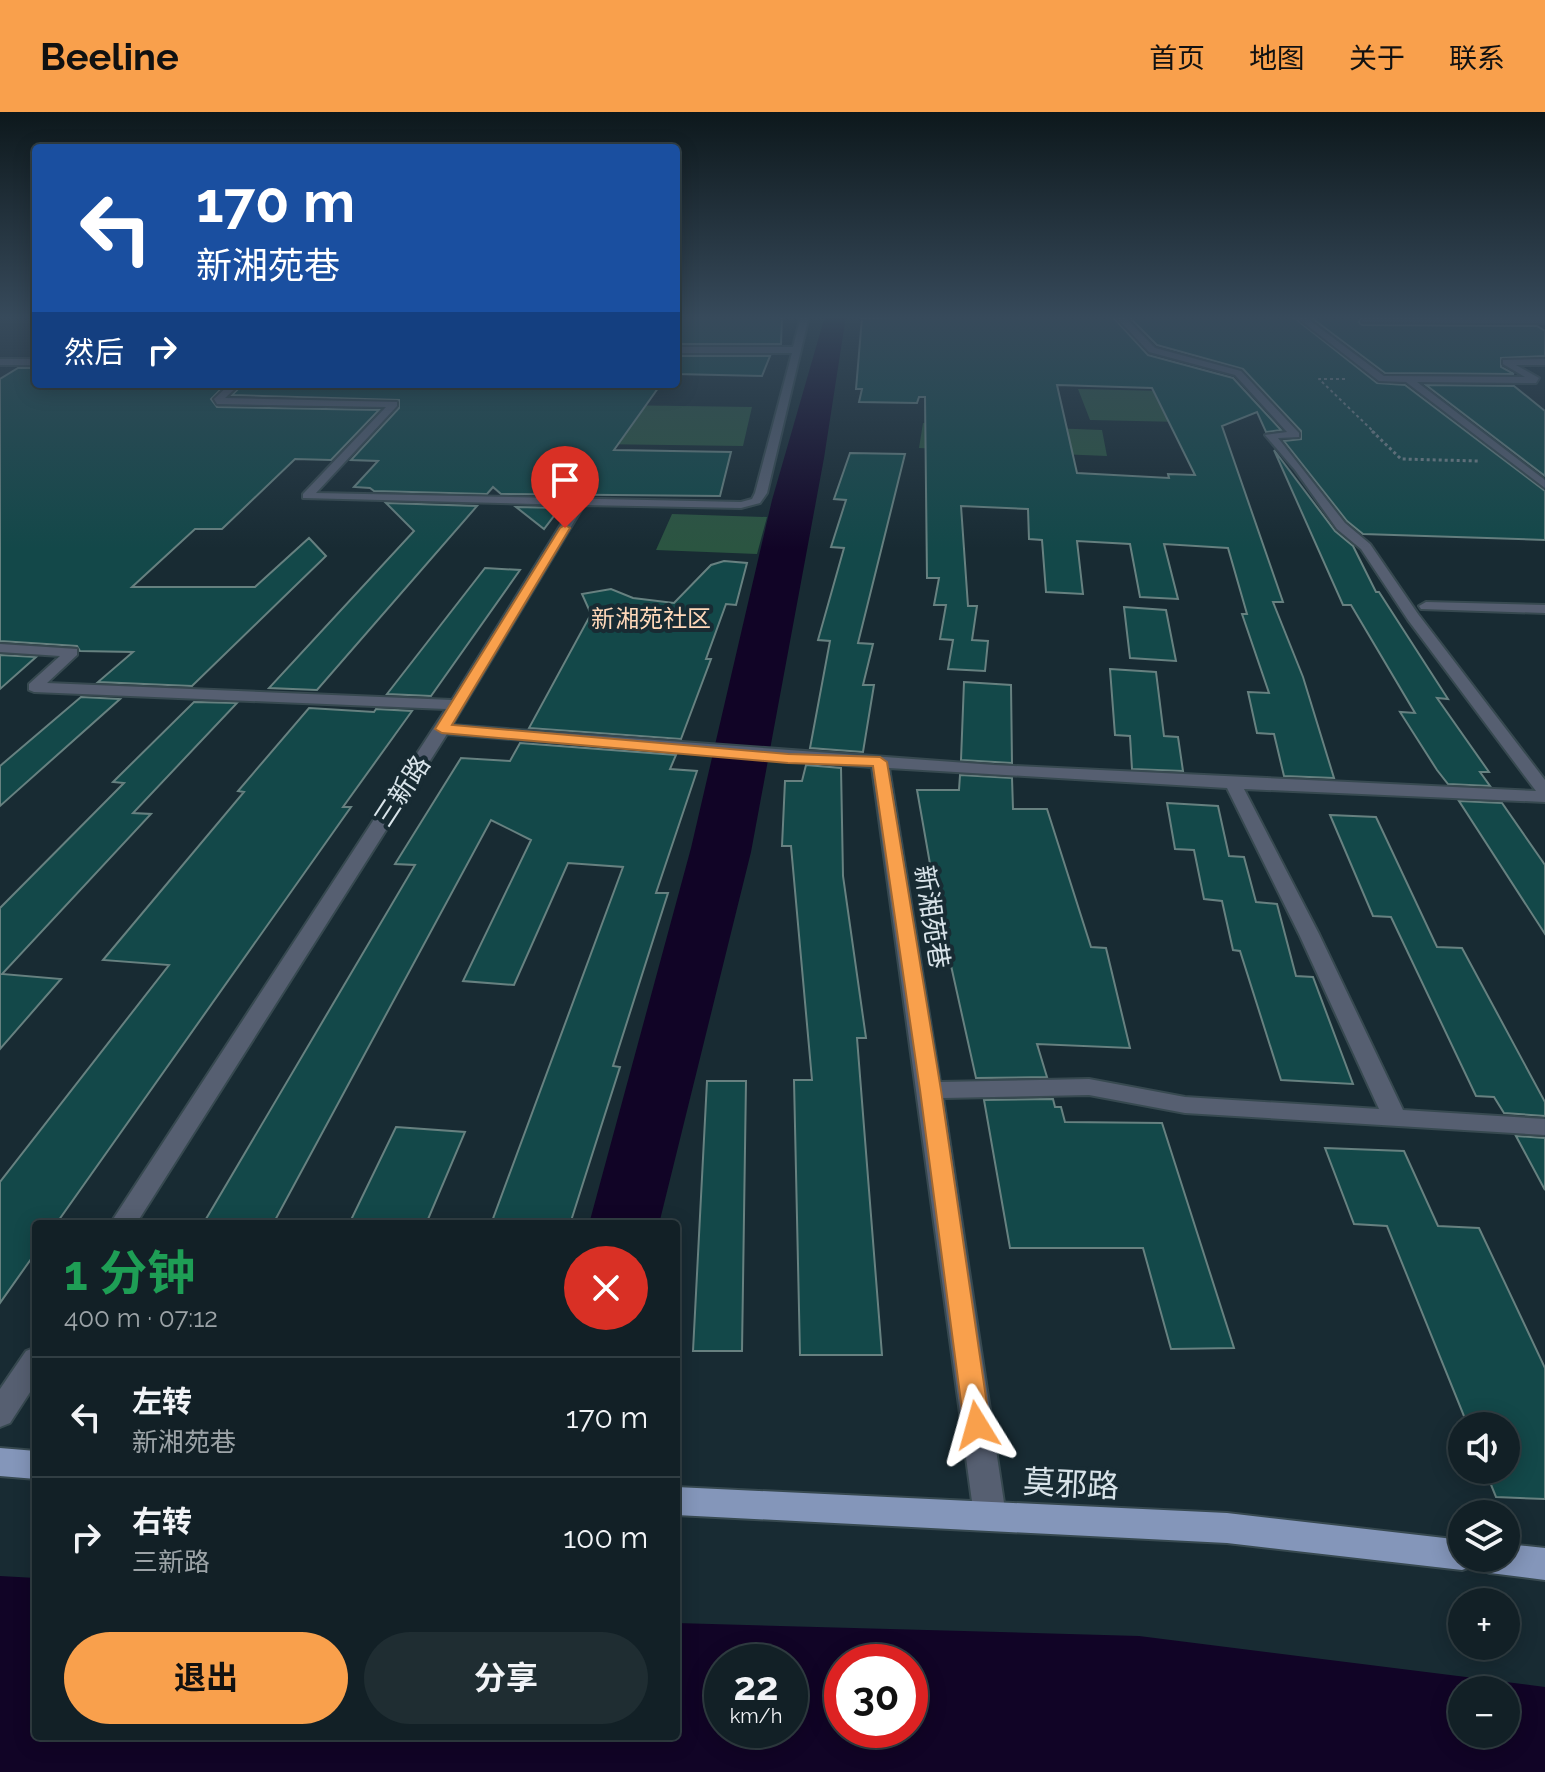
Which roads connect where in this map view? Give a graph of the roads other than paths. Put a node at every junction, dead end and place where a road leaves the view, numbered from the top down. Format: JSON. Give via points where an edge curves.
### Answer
{"nodes":[{"id":1,"x":225,"y":393,"type":"edge"},
{"id":2,"x":786,"y":393,"type":"edge"},
{"id":3,"x":1257,"y":393,"type":"edge"},
{"id":4,"x":1427,"y":393,"type":"edge"},
{"id":5,"x":1515,"y":462,"type":"junction"},
{"id":6,"x":1545,"y":463,"type":"edge"},
{"id":7,"x":1545,"y":485,"type":"edge"},
{"id":8,"x":580,"y":503,"type":"junction"},
{"id":9,"x":1426,"y":606,"type":"dead end"},
{"id":10,"x":1545,"y":609,"type":"edge"},
{"id":11,"x":0,"y":648,"type":"edge"},
{"id":12,"x":456,"y":705,"type":"junction"},
{"id":13,"x":442,"y":729,"type":"junction"},
{"id":14,"x":880,"y":762,"type":"junction"},
{"id":15,"x":1234,"y":785,"type":"junction"},
{"id":16,"x":1545,"y":794,"type":"edge"},
{"id":17,"x":930,"y":1090,"type":"junction"},
{"id":18,"x":1395,"y":1118,"type":"junction"},
{"id":19,"x":1545,"y":1127,"type":"edge"},
{"id":20,"x":126,"y":1220,"type":"edge"},
{"id":21,"x":32,"y":1365,"type":"edge"},
{"id":22,"x":0,"y":1414,"type":"edge"},
{"id":23,"x":0,"y":1462,"type":"edge"},
{"id":24,"x":32,"y":1465,"type":"edge"},
{"id":25,"x":680,"y":1501,"type":"edge"},
{"id":26,"x":990,"y":1516,"type":"junction"},
{"id":27,"x":1448,"y":1553,"type":"edge"},
{"id":28,"x":1520,"y":1561,"type":"edge"},
{"id":29,"x":1545,"y":1564,"type":"edge"}],
"edges":[{"from":1,"to":8,"type":"street","via":[[217,401],[394,404],[307,496]]},
{"from":2,"to":8,"type":"street","via":[[756,501]]},
{"from":3,"to":16,"type":"street","via":[[1295,435],[1270,435],[1341,526],[1366,547]]},
{"from":4,"to":5,"type":"street"},
{"from":5,"to":6,"type":"street"},
{"from":5,"to":7,"type":"street"},
{"from":8,"to":12,"type":"street","name":"三新路"},
{"from":9,"to":10,"type":"street"},
{"from":11,"to":12,"type":"street","via":[[72,652],[34,687]]},
{"from":12,"to":13,"type":"street","name":"三新路"},
{"from":13,"to":14,"type":"street"},
{"from":13,"to":20,"type":"street","name":"三新路"},
{"from":14,"to":15,"type":"street"},
{"from":14,"to":17,"type":"street","name":"新湘苑巷"},
{"from":15,"to":16,"type":"street"},
{"from":15,"to":18,"type":"street"},
{"from":17,"to":18,"type":"street","via":[[1089,1087],[1185,1105]]},
{"from":17,"to":26,"type":"street","name":"新湘苑巷"},
{"from":18,"to":19,"type":"street"},
{"from":21,"to":22,"type":"street"},
{"from":23,"to":24,"type":"main road"},
{"from":25,"to":26,"type":"main road","name":"莫邪路"},
{"from":26,"to":27,"type":"main road","name":"莫邪路","via":[[1227,1528]]},
{"from":28,"to":29,"type":"main road"}]}
